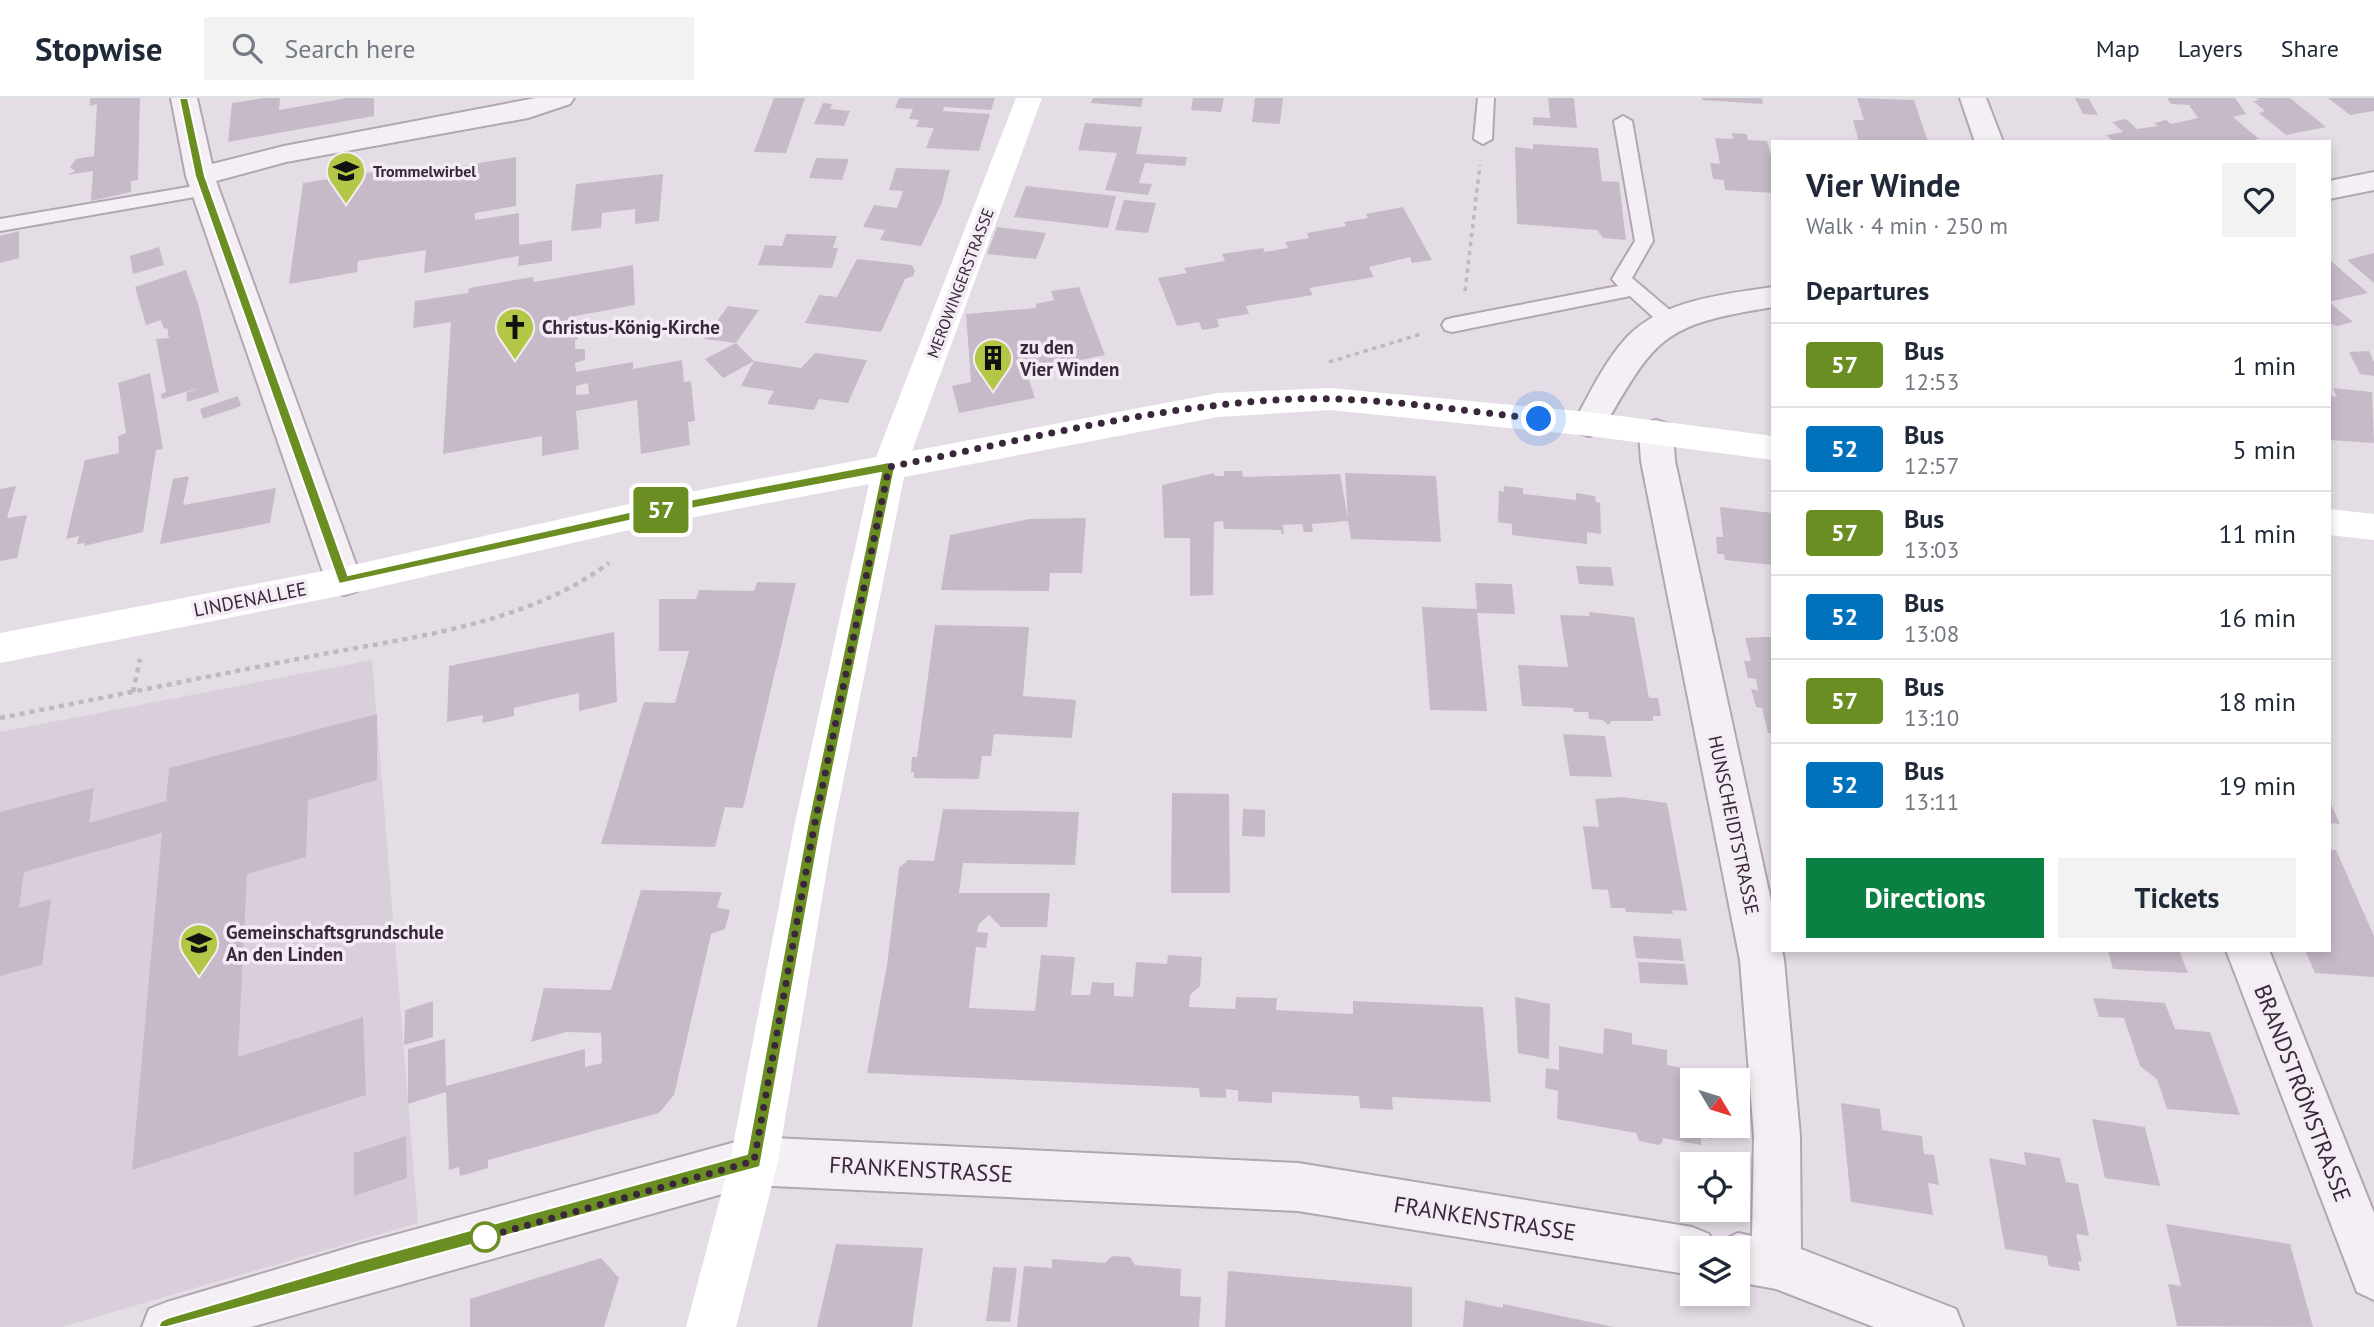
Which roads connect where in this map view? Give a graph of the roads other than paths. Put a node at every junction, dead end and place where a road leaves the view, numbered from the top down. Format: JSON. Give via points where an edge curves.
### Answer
{"nodes":[{"id":1,"x":184,"y":98,"type":"edge"},
{"id":2,"x":561,"y":98,"type":"edge"},
{"id":3,"x":1029,"y":98,"type":"edge"},
{"id":4,"x":1486,"y":98,"type":"edge"},
{"id":5,"x":1973,"y":98,"type":"edge"},
{"id":6,"x":1623,"y":121,"type":"dead end"},
{"id":7,"x":1483,"y":139,"type":"road end"},
{"id":8,"x":1988,"y":140,"type":"edge"},
{"id":9,"x":2374,"y":181,"type":"edge"},
{"id":10,"x":203,"y":183,"type":"junction"},
{"id":11,"x":2331,"y":190,"type":"edge"},
{"id":12,"x":0,"y":225,"type":"edge"},
{"id":13,"x":1634,"y":289,"type":"junction"},
{"id":14,"x":1771,"y":296,"type":"edge"},
{"id":15,"x":1671,"y":322,"type":"junction"},
{"id":16,"x":1460,"y":324,"type":"road end"},
{"id":17,"x":1589,"y":424,"type":"junction"},
{"id":18,"x":1656,"y":432,"type":"junction"},
{"id":19,"x":1771,"y":448,"type":"edge"},
{"id":20,"x":889,"y":467,"type":"junction"},
{"id":21,"x":2331,"y":522,"type":"edge"},
{"id":22,"x":2374,"y":527,"type":"edge"},
{"id":23,"x":344,"y":580,"type":"junction"},
{"id":24,"x":0,"y":648,"type":"edge"},
{"id":25,"x":2248,"y":952,"type":"edge"},
{"id":26,"x":754,"y":1161,"type":"junction"},
{"id":27,"x":1680,"y":1249,"type":"edge"},
{"id":28,"x":1757,"y":1261,"type":"edge"},
{"id":29,"x":2374,"y":1275,"type":"edge"},
{"id":30,"x":167,"y":1327,"type":"edge"},
{"id":31,"x":711,"y":1327,"type":"edge"},
{"id":32,"x":1938,"y":1327,"type":"edge"}],
"edges":[{"from":1,"to":10,"type":"street"},
{"from":2,"to":10,"type":"street","via":[[528,110],[284,154]]},
{"from":3,"to":20,"type":"main road","name":"MEROWINGERSTRASSE"},
{"from":4,"to":7,"type":"lane"},
{"from":5,"to":8,"type":"street"},
{"from":6,"to":13,"type":"lane","via":[[1643,241],[1622,279]]},
{"from":9,"to":11,"type":"street"},
{"from":10,"to":12,"type":"lane"},
{"from":10,"to":23,"type":"street"},
{"from":13,"to":15,"type":"lane"},
{"from":13,"to":16,"type":"lane"},
{"from":14,"to":15,"type":"street","via":[[1713,307]]},
{"from":15,"to":17,"type":"street","via":[[1644,338]]},
{"from":17,"to":18,"type":"main road","name":"LINDENALLEE"},
{"from":17,"to":20,"type":"main road","name":"LINDENALLEE","via":[[1330,399],[1278,399],[1150,416]]},
{"from":18,"to":19,"type":"main road","name":"LINDENALLEE"},
{"from":18,"to":28,"type":"street","name":"HUNSCHEIDTSTRASSE","via":[[1658,461],[1762,960],[1777,1136]]},
{"from":20,"to":23,"type":"main road","name":"LINDENALLEE","via":[[647,513]]},
{"from":20,"to":26,"type":"main road","name":"MEROWINGERSTRASSE","via":[[814,827]]},
{"from":21,"to":22,"type":"main road"},
{"from":23,"to":24,"type":"main road","name":"LINDENALLEE"},
{"from":25,"to":29,"type":"street","name":"BRANDSTRÖMSTRASSE"},
{"from":26,"to":27,"type":"street","name":"FRANKENSTRASSE","via":[[1298,1187]]},
{"from":26,"to":30,"type":"street","name":"FRANKENSTRASSE"},
{"from":26,"to":31,"type":"main road","name":"MEROWINGERSTRASSE"},
{"from":28,"to":32,"type":"street"}]}
